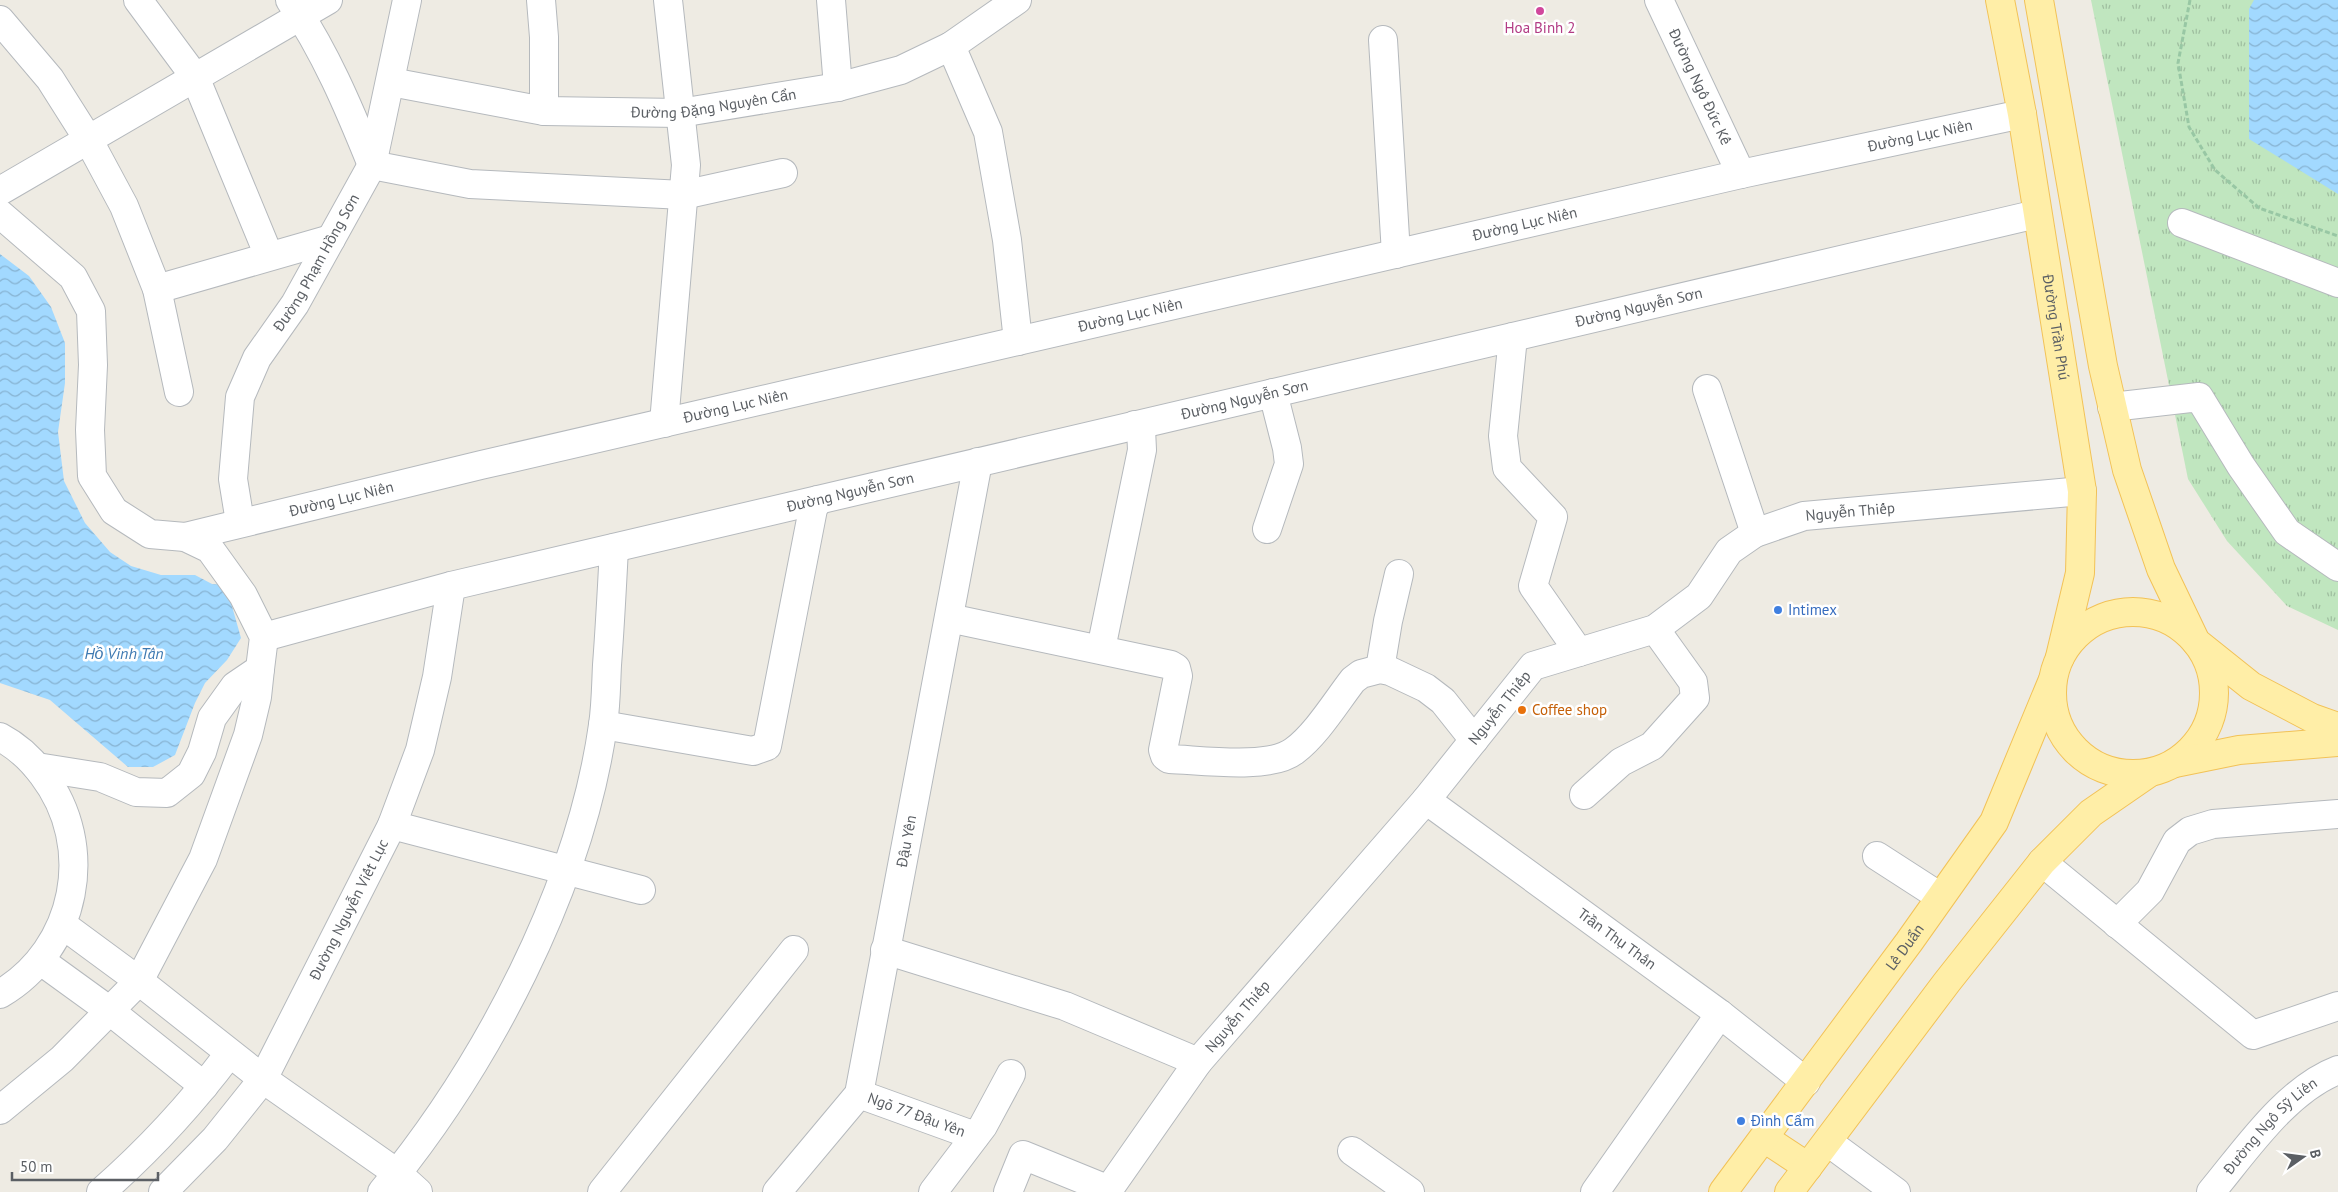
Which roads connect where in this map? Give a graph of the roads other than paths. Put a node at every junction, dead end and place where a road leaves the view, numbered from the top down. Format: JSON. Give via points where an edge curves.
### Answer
{"nodes":[{"id":1,"x":138,"y":0,"type":"edge"},
{"id":2,"x":328,"y":0,"type":"edge"},
{"id":3,"x":407,"y":0,"type":"edge"},
{"id":4,"x":541,"y":0,"type":"edge"},
{"id":5,"x":668,"y":0,"type":"edge"},
{"id":6,"x":831,"y":0,"type":"edge"},
{"id":7,"x":1017,"y":0,"type":"edge"},
{"id":8,"x":1659,"y":0,"type":"edge"},
{"id":9,"x":2000,"y":0,"type":"edge"},
{"id":10,"x":2039,"y":0,"type":"edge"},
{"id":11,"x":296,"y":8,"type":"edge"},
{"id":12,"x":0,"y":20,"type":"edge"},
{"id":13,"x":1383,"y":40,"type":"dead end"},
{"id":14,"x":951,"y":46,"type":"junction"},
{"id":15,"x":195,"y":78,"type":"junction"},
{"id":16,"x":391,"y":82,"type":"junction"},
{"id":17,"x":838,"y":87,"type":"junction"},
{"id":18,"x":2058,"y":108,"type":"junction"},
{"id":19,"x":544,"y":111,"type":"junction"},
{"id":20,"x":680,"y":113,"type":"junction"},
{"id":21,"x":2022,"y":114,"type":"junction"},
{"id":22,"x":88,"y":139,"type":"junction"},
{"id":23,"x":372,"y":165,"type":"junction"},
{"id":24,"x":783,"y":173,"type":"dead end"},
{"id":25,"x":1742,"y":174,"type":"junction"},
{"id":26,"x":0,"y":191,"type":"edge"},
{"id":27,"x":683,"y":195,"type":"junction"},
{"id":28,"x":0,"y":214,"type":"edge"},
{"id":29,"x":2037,"y":214,"type":"junction"},
{"id":30,"x":2182,"y":223,"type":"dead end"},
{"id":31,"x":331,"y":239,"type":"junction"},
{"id":32,"x":1396,"y":254,"type":"junction"},
{"id":33,"x":269,"y":256,"type":"junction"},
{"id":34,"x":2338,"y":283,"type":"edge"},
{"id":35,"x":157,"y":289,"type":"junction"},
{"id":36,"x":1513,"y":337,"type":"junction"},
{"id":37,"x":1018,"y":341,"type":"junction"},
{"id":38,"x":1707,"y":389,"type":"dead end"},
{"id":39,"x":179,"y":392,"type":"dead end"},
{"id":40,"x":1273,"y":393,"type":"junction"},
{"id":41,"x":2112,"y":407,"type":"junction"},
{"id":42,"x":664,"y":423,"type":"junction"},
{"id":43,"x":1135,"y":425,"type":"junction"},
{"id":44,"x":978,"y":462,"type":"junction"},
{"id":45,"x":2082,"y":492,"type":"junction"},
{"id":46,"x":818,"y":500,"type":"junction"},
{"id":47,"x":240,"y":522,"type":"junction"},
{"id":48,"x":1267,"y":530,"type":"dead end"},
{"id":49,"x":1755,"y":533,"type":"junction"},
{"id":50,"x":185,"y":537,"type":"junction"},
{"id":51,"x":614,"y":548,"type":"junction"},
{"id":52,"x":2338,"y":567,"type":"edge"},
{"id":53,"x":1399,"y":574,"type":"dead end"},
{"id":54,"x":451,"y":586,"type":"junction"},
{"id":55,"x":949,"y":618,"type":"junction"},
{"id":56,"x":1655,"y":629,"type":"junction"},
{"id":57,"x":264,"y":637,"type":"junction"},
{"id":58,"x":2196,"y":642,"type":"junction"},
{"id":59,"x":1101,"y":649,"type":"junction"},
{"id":60,"x":1580,"y":652,"type":"junction"},
{"id":61,"x":260,"y":669,"type":"junction"},
{"id":62,"x":2056,"y":669,"type":"junction"},
{"id":63,"x":1380,"y":670,"type":"junction"},
{"id":64,"x":603,"y":725,"type":"junction"},
{"id":65,"x":2338,"y":727,"type":"edge"},
{"id":66,"x":0,"y":738,"type":"edge"},
{"id":67,"x":1474,"y":740,"type":"junction"},
{"id":68,"x":2338,"y":742,"type":"edge"},
{"id":69,"x":37,"y":767,"type":"junction"},
{"id":70,"x":2161,"y":768,"type":"junction"},
{"id":71,"x":1584,"y":795,"type":"dead end"},
{"id":72,"x":1426,"y":800,"type":"junction"},
{"id":73,"x":2338,"y":814,"type":"edge"},
{"id":74,"x":392,"y":825,"type":"junction"},
{"id":75,"x":1876,"y":856,"type":"dead end"},
{"id":76,"x":2042,"y":862,"type":"junction"},
{"id":77,"x":565,"y":872,"type":"junction"},
{"id":78,"x":641,"y":890,"type":"dead end"},
{"id":79,"x":1939,"y":896,"type":"junction"},
{"id":80,"x":2117,"y":924,"type":"junction"},
{"id":81,"x":62,"y":925,"type":"junction"},
{"id":82,"x":794,"y":950,"type":"dead end"},
{"id":83,"x":885,"y":950,"type":"junction"},
{"id":84,"x":40,"y":961,"type":"junction"},
{"id":85,"x":139,"y":981,"type":"junction"},
{"id":86,"x":0,"y":994,"type":"edge"},
{"id":87,"x":2338,"y":1006,"type":"edge"},
{"id":88,"x":110,"y":1011,"type":"junction"},
{"id":89,"x":1720,"y":1014,"type":"junction"},
{"id":90,"x":229,"y":1054,"type":"junction"},
{"id":91,"x":1198,"y":1062,"type":"junction"},
{"id":92,"x":2338,"y":1070,"type":"edge"},
{"id":93,"x":1011,"y":1074,"type":"dead end"},
{"id":94,"x":262,"y":1079,"type":"junction"},
{"id":95,"x":1806,"y":1082,"type":"junction"},
{"id":96,"x":204,"y":1086,"type":"junction"},
{"id":97,"x":859,"y":1094,"type":"junction"},
{"id":98,"x":0,"y":1110,"type":"edge"},
{"id":99,"x":976,"y":1136,"type":"junction"},
{"id":100,"x":1764,"y":1138,"type":"junction"},
{"id":101,"x":1828,"y":1142,"type":"junction"},
{"id":102,"x":1352,"y":1151,"type":"dead end"},
{"id":103,"x":1808,"y":1167,"type":"junction"},
{"id":104,"x":389,"y":1183,"type":"edge"},
{"id":105,"x":1108,"y":1191,"type":"edge"},
{"id":106,"x":101,"y":1192,"type":"edge"},
{"id":107,"x":163,"y":1192,"type":"edge"},
{"id":108,"x":418,"y":1192,"type":"edge"},
{"id":109,"x":602,"y":1192,"type":"edge"},
{"id":110,"x":777,"y":1192,"type":"edge"},
{"id":111,"x":933,"y":1192,"type":"edge"},
{"id":112,"x":1008,"y":1192,"type":"edge"},
{"id":113,"x":1410,"y":1192,"type":"edge"},
{"id":114,"x":1595,"y":1192,"type":"edge"},
{"id":115,"x":1723,"y":1192,"type":"edge"},
{"id":116,"x":1789,"y":1192,"type":"edge"},
{"id":117,"x":1896,"y":1192,"type":"edge"},
{"id":118,"x":2211,"y":1192,"type":"edge"}],
"edges":[{"from":1,"to":15,"type":"street"},
{"from":2,"to":11,"type":"street"},
{"from":3,"to":16,"type":"street","name":"Đường Phạm Hồng Sơn"},
{"from":4,"to":19,"type":"street"},
{"from":5,"to":20,"type":"street"},
{"from":6,"to":17,"type":"street"},
{"from":7,"to":14,"type":"street","name":"Đường Đặng Nguyên Cẩn"},
{"from":8,"to":25,"type":"street","name":"Đường Ngô Đức Kế"},
{"from":9,"to":21,"type":"main road","name":"Đường Trần Phú"},
{"from":10,"to":18,"type":"main road"},
{"from":11,"to":15,"type":"street"},
{"from":11,"to":23,"type":"street","via":[[343,97]]},
{"from":12,"to":22,"type":"street","via":[[50,79]]},
{"from":13,"to":32,"type":"street"},
{"from":14,"to":17,"type":"street","name":"Đường Đặng Nguyên Cẩn","via":[[901,70]]},
{"from":14,"to":37,"type":"street","via":[[988,132],[1007,240]]},
{"from":15,"to":22,"type":"street"},
{"from":15,"to":33,"type":"street"},
{"from":16,"to":19,"type":"street","name":"Đường Đặng Nguyên Cẩn"},
{"from":16,"to":23,"type":"street","name":"Đường Phạm Hồng Sơn"},
{"from":17,"to":20,"type":"street","name":"Đường Đặng Nguyên Cẩn"},
{"from":18,"to":21,"type":"main road"},
{"from":18,"to":41,"type":"main road"},
{"from":19,"to":20,"type":"street","name":"Đường Đặng Nguyên Cẩn"},
{"from":20,"to":27,"type":"street","via":[[686,165]]},
{"from":21,"to":25,"type":"street","name":"Đường Lục Niên"},
{"from":21,"to":29,"type":"main road","name":"Đường Trần Phú"},
{"from":22,"to":26,"type":"street"},
{"from":22,"to":35,"type":"street","via":[[124,206]]},
{"from":23,"to":27,"type":"street","via":[[470,184]]},
{"from":23,"to":31,"type":"street","name":"Đường Phạm Hồng Sơn"},
{"from":24,"to":27,"type":"street"},
{"from":25,"to":32,"type":"street","name":"Đường Lục Niên"},
{"from":27,"to":42,"type":"street"},
{"from":28,"to":50,"type":"street","via":[[73,278],[91,311],[92,476],[114,511],[150,534]]},
{"from":29,"to":36,"type":"street","name":"Đường Nguyễn Sơn"},
{"from":29,"to":45,"type":"main road","name":"Đường Trần Phú"},
{"from":30,"to":34,"type":"street"},
{"from":31,"to":33,"type":"street"},
{"from":31,"to":47,"type":"street","name":"Đường Phạm Hồng Sơn","via":[[295,304],[257,358],[240,397],[234,479]]},
{"from":32,"to":37,"type":"street","name":"Đường Lục Niên"},
{"from":33,"to":35,"type":"street"},
{"from":35,"to":39,"type":"street"},
{"from":36,"to":40,"type":"street","name":"Đường Nguyễn Sơn"},
{"from":36,"to":60,"type":"street","via":[[1503,436],[1507,468],[1553,517],[1533,586]]},
{"from":37,"to":42,"type":"street","name":"Đường Lục Niên"},
{"from":38,"to":49,"type":"street"},
{"from":40,"to":43,"type":"street","name":"Đường Nguyễn Sơn"},
{"from":40,"to":48,"type":"street","via":[[1289,464]]},
{"from":41,"to":52,"type":"street","via":[[2199,397],[2287,532]]},
{"from":41,"to":58,"type":"main road","via":[[2127,470],[2161,569]]},
{"from":42,"to":47,"type":"street","name":"Đường Lục Niên"},
{"from":43,"to":44,"type":"street","name":"Đường Nguyễn Sơn"},
{"from":43,"to":59,"type":"street","via":[[1141,428],[1142,450]]},
{"from":44,"to":46,"type":"street","name":"Đường Nguyễn Sơn"},
{"from":44,"to":55,"type":"street","name":"Đậu Yên"},
{"from":45,"to":49,"type":"street","name":"Nguyễn Thiếp","via":[[1804,516]]},
{"from":45,"to":62,"type":"main road","name":"Đường Trần Phú","via":[[2080,573]]},
{"from":46,"to":51,"type":"street","name":"Đường Nguyễn Sơn"},
{"from":46,"to":64,"type":"street","via":[[813,509],[766,746],[752,751]]},
{"from":47,"to":50,"type":"street","name":"Đường Lục Niên"},
{"from":49,"to":56,"type":"street","name":"Nguyễn Thiếp","via":[[1729,551],[1699,596]]},
{"from":50,"to":57,"type":"street","via":[[210,549],[243,595]]},
{"from":51,"to":54,"type":"street","name":"Đường Nguyễn Sơn"},
{"from":51,"to":64,"type":"street"},
{"from":53,"to":63,"type":"street"},
{"from":54,"to":57,"type":"street","name":"Đường Nguyễn Sơn"},
{"from":54,"to":74,"type":"street","name":"Đường Nguyễn Viết Lục","via":[[438,677],[420,750]]},
{"from":55,"to":59,"type":"street"},
{"from":55,"to":83,"type":"street","name":"Đậu Yên"},
{"from":56,"to":60,"type":"street","name":"Nguyễn Thiếp"},
{"from":56,"to":71,"type":"street","via":[[1693,682],[1695,698],[1652,746],[1621,762]]},
{"from":57,"to":61,"type":"street"},
{"from":58,"to":62,"type":"main road","via":[[2175,623],[2150,613],[2122,612],[2095,620],[2074,636]]},
{"from":58,"to":65,"type":"main road","via":[[2251,686],[2312,718]]},
{"from":58,"to":70,"type":"main road","via":[[2209,667],[2214,694],[2208,722],[2195,746]]},
{"from":59,"to":63,"type":"street","via":[[1176,668],[1178,676],[1163,750],[1169,759],[1258,762],[1283,758],[1303,744],[1354,680],[1361,674]]},
{"from":60,"to":67,"type":"street","name":"Nguyễn Thiếp","via":[[1532,666]]},
{"from":61,"to":69,"type":"street","via":[[235,686],[212,718],[202,752],[191,774],[168,792],[136,792],[100,777]]},
{"from":61,"to":85,"type":"street","via":[[248,735],[203,860]]},
{"from":62,"to":70,"type":"main road","via":[[2053,707],[2062,732],[2077,752],[2099,767],[2123,774]]},
{"from":62,"to":79,"type":"main road","name":"Lê Duẩn","via":[[1994,822]]},
{"from":63,"to":67,"type":"street","via":[[1390,671],[1435,693]]},
{"from":64,"to":77,"type":"street","via":[[585,812]]},
{"from":66,"to":69,"type":"street","via":[[22,752]]},
{"from":67,"to":72,"type":"street","name":"Nguyễn Thiếp"},
{"from":68,"to":70,"type":"main road","via":[[2239,750]]},
{"from":69,"to":81,"type":"street","via":[[60,802],[72,842],[74,884]]},
{"from":70,"to":76,"type":"main road","via":[[2091,814]]},
{"from":72,"to":89,"type":"street","name":"Trần Thụ Thân"},
{"from":72,"to":91,"type":"street","name":"Nguyễn Thiếp"},
{"from":73,"to":80,"type":"street","via":[[2213,824],[2190,831],[2177,841],[2150,891]]},
{"from":74,"to":77,"type":"street"},
{"from":74,"to":94,"type":"street","name":"Đường Nguyễn Viết Lục"},
{"from":75,"to":79,"type":"street"},
{"from":76,"to":80,"type":"street"},
{"from":76,"to":101,"type":"main road","via":[[1947,982]]},
{"from":77,"to":78,"type":"street"},
{"from":77,"to":104,"type":"street","via":[[536,943],[502,1012],[440,1113]]},
{"from":79,"to":95,"type":"main road","name":"Lê Duẩn"},
{"from":80,"to":87,"type":"street","via":[[2253,1035]]},
{"from":81,"to":84,"type":"street"},
{"from":81,"to":85,"type":"street"},
{"from":82,"to":109,"type":"street"},
{"from":83,"to":91,"type":"street","via":[[1065,1006]]},
{"from":83,"to":97,"type":"street","name":"Đậu Yên"},
{"from":84,"to":86,"type":"street","via":[[26,976]]},
{"from":84,"to":88,"type":"street"},
{"from":85,"to":88,"type":"street"},
{"from":85,"to":90,"type":"street"},
{"from":88,"to":96,"type":"street"},
{"from":88,"to":98,"type":"street","via":[[62,1059]]},
{"from":89,"to":95,"type":"street","name":"Trần Thụ Thân"},
{"from":89,"to":114,"type":"street"},
{"from":90,"to":94,"type":"street"},
{"from":90,"to":96,"type":"street"},
{"from":91,"to":105,"type":"street","name":"Nguyễn Thiếp"},
{"from":92,"to":118,"type":"street","name":"Đường Ngô Sỹ Liên","via":[[2294,1097]]},
{"from":93,"to":99,"type":"street"},
{"from":94,"to":104,"type":"street"},
{"from":94,"to":107,"type":"street","name":"Đường Nguyễn Viết Lục","via":[[215,1139]]},
{"from":95,"to":100,"type":"main road","name":"Lê Duẩn"},
{"from":96,"to":106,"type":"street"},
{"from":97,"to":99,"type":"street","name":"Ngõ 77 Đậu Yên"},
{"from":97,"to":110,"type":"street","name":"Đậu Yên"},
{"from":99,"to":111,"type":"street"},
{"from":100,"to":103,"type":"main road"},
{"from":100,"to":115,"type":"main road","name":"Lê Duẩn"},
{"from":101,"to":103,"type":"main road"},
{"from":101,"to":117,"type":"street"},
{"from":102,"to":113,"type":"street"},
{"from":103,"to":116,"type":"main road"},
{"from":104,"to":108,"type":"street"},
{"from":105,"to":112,"type":"street","via":[[1022,1155]]}]}
